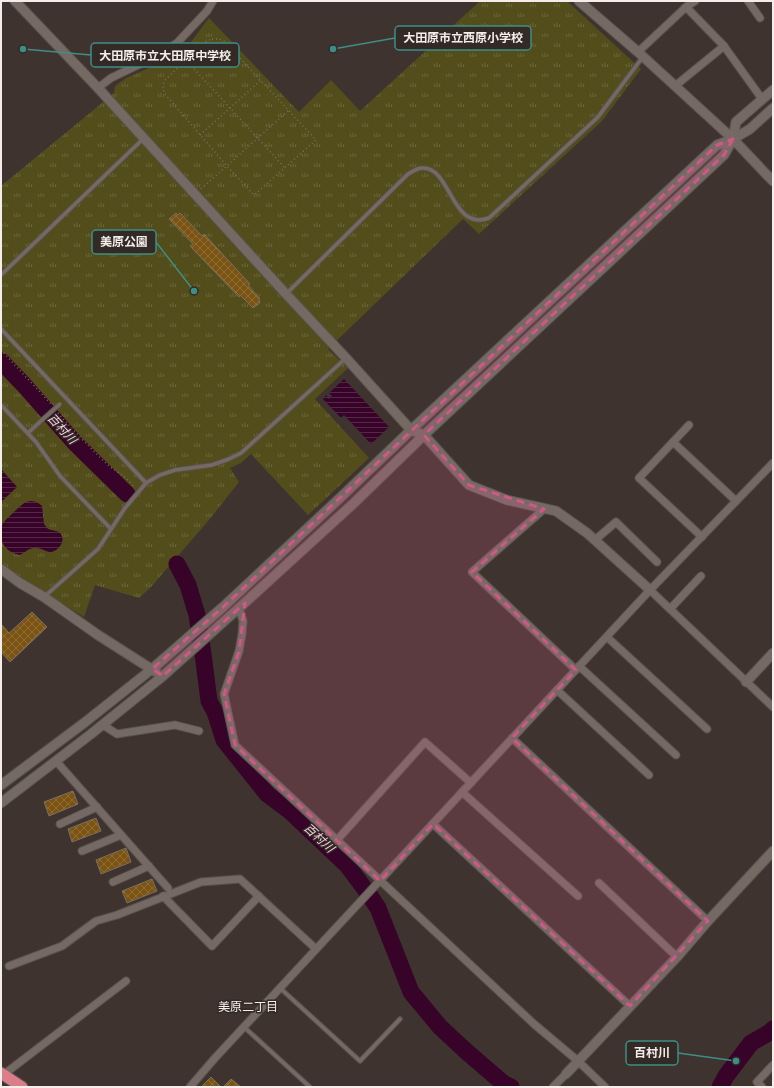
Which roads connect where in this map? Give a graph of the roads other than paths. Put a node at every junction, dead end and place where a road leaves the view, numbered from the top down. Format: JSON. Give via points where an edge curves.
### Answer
{"nodes":[{"id":1,"x":15,"y":1,"type":"edge"},
{"id":2,"x":213,"y":1,"type":"edge"},
{"id":3,"x":579,"y":1,"type":"edge"},
{"id":4,"x":695,"y":1,"type":"edge"},
{"id":5,"x":748,"y":1,"type":"edge"},
{"id":6,"x":686,"y":7,"type":"junction"},
{"id":7,"x":760,"y":18,"type":"dead end"},
{"id":8,"x":724,"y":46,"type":"junction"},
{"id":9,"x":640,"y":55,"type":"junction"},
{"id":10,"x":675,"y":86,"type":"junction"},
{"id":11,"x":98,"y":88,"type":"junction"},
{"id":12,"x":773,"y":90,"type":"edge"},
{"id":13,"x":762,"y":100,"type":"junction"},
{"id":14,"x":773,"y":108,"type":"edge"},
{"id":15,"x":144,"y":139,"type":"junction"},
{"id":16,"x":733,"y":140,"type":"junction"},
{"id":17,"x":773,"y":181,"type":"edge"},
{"id":18,"x":1,"y":275,"type":"edge"},
{"id":19,"x":286,"y":294,"type":"junction"},
{"id":20,"x":1,"y":329,"type":"edge"},
{"id":21,"x":346,"y":358,"type":"junction"},
{"id":22,"x":66,"y":398,"type":"junction"},
{"id":23,"x":1,"y":405,"type":"edge"},
{"id":24,"x":689,"y":425,"type":"dead end"},
{"id":25,"x":411,"y":430,"type":"junction"},
{"id":26,"x":28,"y":433,"type":"junction"},
{"id":27,"x":424,"y":436,"type":"junction"},
{"id":28,"x":673,"y":442,"type":"junction"},
{"id":29,"x":773,"y":463,"type":"edge"},
{"id":30,"x":146,"y":483,"type":"junction"},
{"id":31,"x":736,"y":501,"type":"junction"},
{"id":32,"x":544,"y":508,"type":"junction"},
{"id":33,"x":112,"y":529,"type":"junction"},
{"id":34,"x":702,"y":537,"type":"junction"},
{"id":35,"x":595,"y":540,"type":"junction"},
{"id":36,"x":657,"y":562,"type":"dead end"},
{"id":37,"x":1,"y":569,"type":"edge"},
{"id":38,"x":700,"y":576,"type":"dead end"},
{"id":39,"x":650,"y":590,"type":"junction"},
{"id":40,"x":44,"y":597,"type":"junction"},
{"id":41,"x":239,"y":608,"type":"junction"},
{"id":42,"x":670,"y":610,"type":"junction"},
{"id":43,"x":607,"y":637,"type":"junction"},
{"id":44,"x":773,"y":653,"type":"edge"},
{"id":45,"x":577,"y":668,"type":"junction"},
{"id":46,"x":152,"y":669,"type":"junction"},
{"id":47,"x":163,"y":676,"type":"junction"},
{"id":48,"x":746,"y":682,"type":"junction"},
{"id":49,"x":557,"y":690,"type":"junction"},
{"id":50,"x":771,"y":702,"type":"edge"},
{"id":51,"x":103,"y":725,"type":"junction"},
{"id":52,"x":707,"y":729,"type":"dead end"},
{"id":53,"x":199,"y":731,"type":"dead end"},
{"id":54,"x":512,"y":738,"type":"junction"},
{"id":55,"x":676,"y":756,"type":"dead end"},
{"id":56,"x":56,"y":761,"type":"junction"},
{"id":57,"x":649,"y":775,"type":"dead end"},
{"id":58,"x":471,"y":782,"type":"junction"},
{"id":59,"x":1,"y":785,"type":"edge"},
{"id":60,"x":462,"y":792,"type":"junction"},
{"id":61,"x":1,"y":803,"type":"edge"},
{"id":62,"x":97,"y":807,"type":"junction"},
{"id":63,"x":60,"y":824,"type":"dead end"},
{"id":64,"x":433,"y":824,"type":"junction"},
{"id":65,"x":121,"y":834,"type":"junction"},
{"id":66,"x":337,"y":840,"type":"junction"},
{"id":67,"x":82,"y":851,"type":"dead end"},
{"id":68,"x":773,"y":851,"type":"edge"},
{"id":69,"x":149,"y":866,"type":"junction"},
{"id":70,"x":380,"y":881,"type":"junction"},
{"id":71,"x":113,"y":882,"type":"dead end"},
{"id":72,"x":599,"y":883,"type":"dead end"},
{"id":73,"x":168,"y":888,"type":"dead end"},
{"id":74,"x":163,"y":896,"type":"junction"},
{"id":75,"x":259,"y":896,"type":"junction"},
{"id":76,"x":578,"y":896,"type":"dead end"},
{"id":77,"x":708,"y":921,"type":"junction"},
{"id":78,"x":316,"y":949,"type":"junction"},
{"id":79,"x":677,"y":957,"type":"junction"},
{"id":80,"x":9,"y":966,"type":"dead end"},
{"id":81,"x":126,"y":981,"type":"dead end"},
{"id":82,"x":280,"y":988,"type":"junction"},
{"id":83,"x":630,"y":1006,"type":"junction"},
{"id":84,"x":400,"y":1019,"type":"dead end"},
{"id":85,"x":244,"y":1027,"type":"junction"},
{"id":86,"x":578,"y":1061,"type":"junction"},
{"id":87,"x":773,"y":1065,"type":"edge"},
{"id":88,"x":2,"y":1074,"type":"edge"},
{"id":89,"x":566,"y":1074,"type":"joint"},
{"id":90,"x":22,"y":1087,"type":"edge"},
{"id":91,"x":190,"y":1087,"type":"edge"},
{"id":92,"x":310,"y":1087,"type":"edge"},
{"id":93,"x":553,"y":1087,"type":"edge"},
{"id":94,"x":605,"y":1087,"type":"edge"},
{"id":95,"x":762,"y":1087,"type":"edge"}],
"edges":[{"from":1,"to":11,"type":"street"},
{"from":2,"to":11,"type":"street","via":[[177,43],[159,55],[111,78]]},
{"from":3,"to":9,"type":"street"},
{"from":4,"to":6,"type":"street"},
{"from":5,"to":7,"type":"street"},
{"from":6,"to":8,"type":"street"},
{"from":6,"to":9,"type":"street"},
{"from":8,"to":10,"type":"street"},
{"from":8,"to":13,"type":"street"},
{"from":9,"to":10,"type":"street"},
{"from":9,"to":19,"type":"lane","via":[[598,117],[489,218],[475,220],[464,214],[436,172],[420,167],[408,174]]},
{"from":10,"to":16,"type":"street"},
{"from":11,"to":15,"type":"street"},
{"from":12,"to":13,"type":"street"},
{"from":13,"to":16,"type":"street","via":[[736,122]]},
{"from":14,"to":16,"type":"street","via":[[750,129]]},
{"from":15,"to":18,"type":"lane"},
{"from":15,"to":19,"type":"street"},
{"from":16,"to":17,"type":"street"},
{"from":16,"to":25,"type":"street","via":[[717,145]]},
{"from":16,"to":27,"type":"street","via":[[724,155]]},
{"from":19,"to":21,"type":"street"},
{"from":20,"to":22,"type":"lane"},
{"from":21,"to":25,"type":"street"},
{"from":21,"to":30,"type":"lane","via":[[241,453],[212,465],[175,470]]},
{"from":22,"to":26,"type":"lane","bridge":true},
{"from":22,"to":30,"type":"lane"},
{"from":23,"to":26,"type":"lane"},
{"from":24,"to":28,"type":"street"},
{"from":25,"to":27,"type":"street"},
{"from":25,"to":46,"type":"street"},
{"from":26,"to":33,"type":"lane","via":[[60,476]]},
{"from":27,"to":32,"type":"street","via":[[469,485],[507,500]]},
{"from":27,"to":41,"type":"street"},
{"from":28,"to":31,"type":"street"},
{"from":28,"to":34,"type":"street","via":[[639,478]]},
{"from":29,"to":31,"type":"street"},
{"from":30,"to":33,"type":"lane","via":[[124,508]]},
{"from":31,"to":34,"type":"street"},
{"from":32,"to":35,"type":"street","via":[[556,511]]},
{"from":32,"to":45,"type":"street","via":[[472,572]]},
{"from":33,"to":40,"type":"lane","via":[[98,549]]},
{"from":34,"to":39,"type":"street"},
{"from":35,"to":36,"type":"street","via":[[616,522]]},
{"from":35,"to":39,"type":"street"},
{"from":37,"to":40,"type":"street"},
{"from":38,"to":42,"type":"street"},
{"from":39,"to":42,"type":"street"},
{"from":39,"to":43,"type":"street"},
{"from":40,"to":46,"type":"street"},
{"from":41,"to":47,"type":"street"},
{"from":41,"to":66,"type":"street","via":[[243,621],[242,634],[239,651],[224,694],[235,745]]},
{"from":42,"to":48,"type":"street"},
{"from":43,"to":45,"type":"street"},
{"from":43,"to":52,"type":"street"},
{"from":44,"to":48,"type":"street"},
{"from":45,"to":49,"type":"street"},
{"from":45,"to":55,"type":"street"},
{"from":46,"to":47,"type":"street"},
{"from":46,"to":59,"type":"street"},
{"from":47,"to":51,"type":"street"},
{"from":48,"to":50,"type":"street"},
{"from":49,"to":54,"type":"street"},
{"from":49,"to":57,"type":"street"},
{"from":51,"to":53,"type":"street","via":[[117,734],[174,725]]},
{"from":51,"to":56,"type":"street"},
{"from":54,"to":58,"type":"street"},
{"from":54,"to":77,"type":"street"},
{"from":56,"to":61,"type":"street"},
{"from":56,"to":62,"type":"street"},
{"from":58,"to":60,"type":"street"},
{"from":58,"to":66,"type":"street","via":[[425,742]]},
{"from":60,"to":64,"type":"street"},
{"from":60,"to":76,"type":"street"},
{"from":62,"to":63,"type":"street"},
{"from":62,"to":65,"type":"street"},
{"from":64,"to":70,"type":"street"},
{"from":64,"to":83,"type":"street"},
{"from":65,"to":67,"type":"street"},
{"from":65,"to":69,"type":"street"},
{"from":66,"to":70,"type":"street"},
{"from":68,"to":77,"type":"street"},
{"from":69,"to":71,"type":"street"},
{"from":69,"to":73,"type":"street"},
{"from":70,"to":78,"type":"street"},
{"from":70,"to":86,"type":"street","via":[[534,1024]]},
{"from":72,"to":79,"type":"street"},
{"from":74,"to":75,"type":"street","via":[[201,882],[240,879]]},
{"from":74,"to":75,"type":"street","via":[[212,946]]},
{"from":74,"to":80,"type":"street","via":[[96,921],[62,946]]},
{"from":75,"to":78,"type":"street"},
{"from":77,"to":79,"type":"street"},
{"from":78,"to":82,"type":"street"},
{"from":79,"to":83,"type":"street"},
{"from":81,"to":88,"type":"street"},
{"from":82,"to":84,"type":"lane","via":[[360,1062]]},
{"from":82,"to":85,"type":"street"},
{"from":83,"to":86,"type":"street"},
{"from":85,"to":91,"type":"street"},
{"from":85,"to":92,"type":"lane"},
{"from":86,"to":89,"type":"street"},
{"from":86,"to":94,"type":"street"},
{"from":87,"to":95,"type":"street","via":[[757,1082]]},
{"from":88,"to":90,"type":"highway"},
{"from":89,"to":93,"type":"street"}]}
